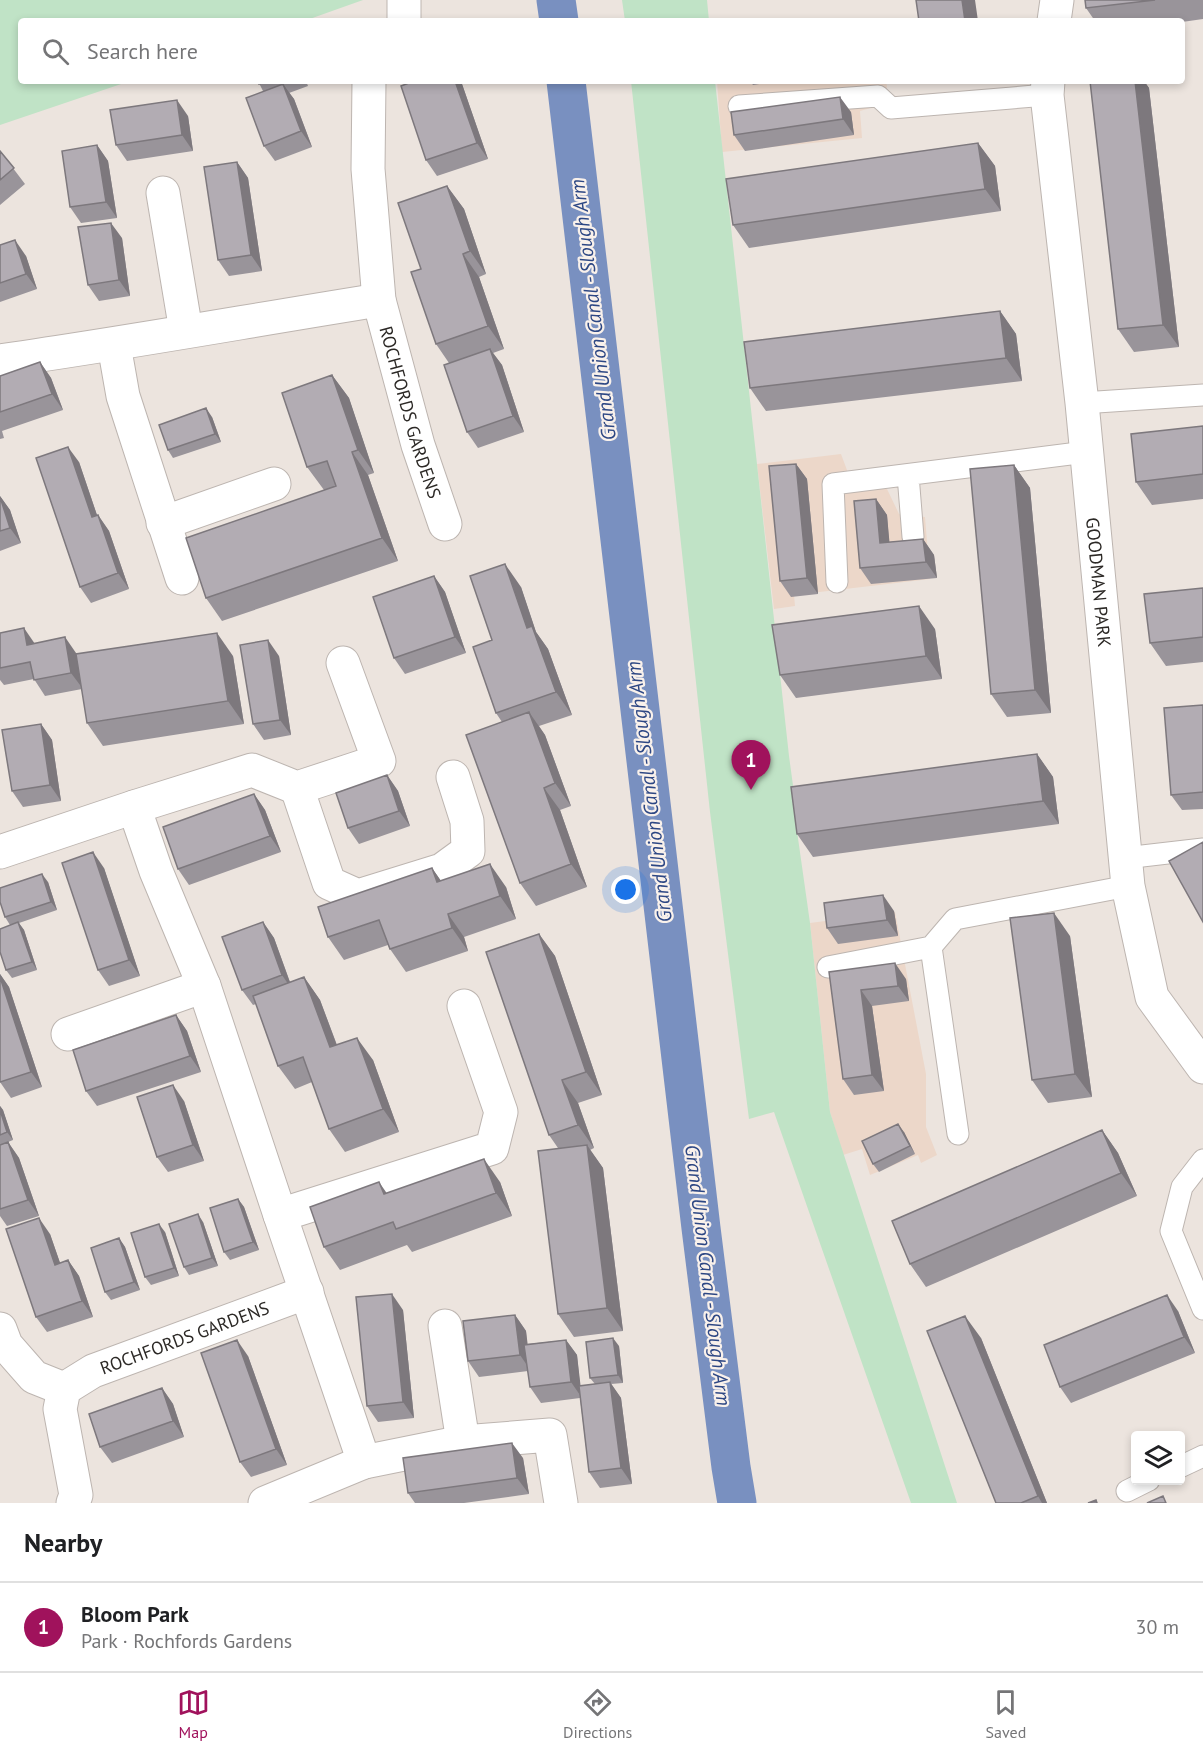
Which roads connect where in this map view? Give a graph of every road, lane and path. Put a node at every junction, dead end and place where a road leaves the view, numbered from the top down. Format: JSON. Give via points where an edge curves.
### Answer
{"nodes":[{"id":1,"x":404,"y":0,"type":"edge"},
{"id":2,"x":1057,"y":0,"type":"edge"},
{"id":3,"x":404,"y":18,"type":"edge"},
{"id":4,"x":1054,"y":18,"type":"edge"},
{"id":5,"x":369,"y":84,"type":"edge"},
{"id":6,"x":1047,"y":88,"type":"edge"},
{"id":7,"x":739,"y":106,"type":"dead end"},
{"id":8,"x":163,"y":193,"type":"dead end"},
{"id":9,"x":379,"y":300,"type":"junction"},
{"id":10,"x":186,"y":331,"type":"junction"},
{"id":11,"x":114,"y":345,"type":"junction"},
{"id":12,"x":0,"y":361,"type":"edge"},
{"id":13,"x":1203,"y":395,"type":"edge"},
{"id":14,"x":1082,"y":403,"type":"junction"},
{"id":15,"x":1086,"y":452,"type":"junction"},
{"id":16,"x":908,"y":475,"type":"junction"},
{"id":17,"x":274,"y":484,"type":"dead end"},
{"id":18,"x":163,"y":523,"type":"junction"},
{"id":19,"x":445,"y":524,"type":"dead end"},
{"id":20,"x":912,"y":537,"type":"dead end"},
{"id":21,"x":182,"y":578,"type":"dead end"},
{"id":22,"x":837,"y":582,"type":"dead end"},
{"id":23,"x":343,"y":663,"type":"dead end"},
{"id":24,"x":453,"y":777,"type":"dead end"},
{"id":25,"x":297,"y":788,"type":"junction"},
{"id":26,"x":134,"y":807,"type":"junction"},
{"id":27,"x":1203,"y":849,"type":"edge"},
{"id":28,"x":0,"y":852,"type":"edge"},
{"id":29,"x":1126,"y":872,"type":"junction"},
{"id":30,"x":931,"y":947,"type":"junction"},
{"id":31,"x":828,"y":966,"type":"dead end"},
{"id":32,"x":204,"y":986,"type":"junction"},
{"id":33,"x":464,"y":1006,"type":"dead end"},
{"id":34,"x":68,"y":1034,"type":"dead end"},
{"id":35,"x":1203,"y":1067,"type":"edge"},
{"id":36,"x":958,"y":1134,"type":"dead end"},
{"id":37,"x":1203,"y":1160,"type":"edge"},
{"id":38,"x":280,"y":1215,"type":"junction"},
{"id":39,"x":307,"y":1292,"type":"junction"},
{"id":40,"x":1203,"y":1309,"type":"edge"},
{"id":41,"x":446,"y":1326,"type":"dead end"},
{"id":42,"x":0,"y":1329,"type":"edge"},
{"id":43,"x":64,"y":1389,"type":"junction"},
{"id":44,"x":463,"y":1442,"type":"junction"},
{"id":45,"x":1203,"y":1456,"type":"edge"},
{"id":46,"x":364,"y":1462,"type":"junction"},
{"id":47,"x":1185,"y":1465,"type":"edge"},
{"id":48,"x":1139,"y":1485,"type":"edge"},
{"id":49,"x":1127,"y":1491,"type":"dead end"},
{"id":50,"x":74,"y":1503,"type":"edge"},
{"id":51,"x":265,"y":1503,"type":"edge"},
{"id":52,"x":561,"y":1503,"type":"edge"}],
"edges":[{"from":1,"to":3,"type":"street"},
{"from":2,"to":4,"type":"street"},
{"from":5,"to":9,"type":"street","name":"ROCHFORDS GARDENS","via":[[368,170]]},
{"from":6,"to":7,"type":"lane","via":[[891,108],[878,96]]},
{"from":6,"to":14,"type":"street","name":"GOODMAN PARK"},
{"from":8,"to":10,"type":"street"},
{"from":9,"to":10,"type":"street"},
{"from":9,"to":19,"type":"street","name":"ROCHFORDS GARDENS","via":[[418,445]]},
{"from":10,"to":11,"type":"street"},
{"from":11,"to":12,"type":"street"},
{"from":11,"to":18,"type":"street","via":[[123,396]]},
{"from":13,"to":14,"type":"lane"},
{"from":14,"to":15,"type":"street","name":"GOODMAN PARK"},
{"from":15,"to":16,"type":"lane"},
{"from":15,"to":29,"type":"street","name":"GOODMAN PARK"},
{"from":16,"to":20,"type":"lane"},
{"from":16,"to":22,"type":"lane","via":[[833,484]]},
{"from":17,"to":18,"type":"street"},
{"from":18,"to":21,"type":"street"},
{"from":23,"to":25,"type":"street","via":[[379,761]]},
{"from":24,"to":25,"type":"street","via":[[467,821],[468,851],[442,870],[358,896],[329,883]]},
{"from":25,"to":26,"type":"street","via":[[252,770]]},
{"from":26,"to":28,"type":"street"},
{"from":26,"to":32,"type":"street"},
{"from":27,"to":29,"type":"lane"},
{"from":29,"to":30,"type":"lane","via":[[954,919]]},
{"from":29,"to":35,"type":"street","name":"GOODMAN PARK","via":[[1152,997]]},
{"from":30,"to":31,"type":"lane"},
{"from":30,"to":36,"type":"lane"},
{"from":32,"to":34,"type":"street"},
{"from":32,"to":38,"type":"street"},
{"from":33,"to":38,"type":"street","via":[[501,1112],[492,1148]]},
{"from":37,"to":40,"type":"lane","via":[[1182,1186],[1171,1231]]},
{"from":38,"to":39,"type":"street"},
{"from":39,"to":43,"type":"street","name":"ROCHFORDS GARDENS","via":[[93,1371]]},
{"from":39,"to":46,"type":"street"},
{"from":41,"to":44,"type":"street"},
{"from":42,"to":43,"type":"street","via":[[6,1345],[34,1377]]},
{"from":43,"to":50,"type":"street","via":[[60,1409],[76,1495]]},
{"from":44,"to":46,"type":"street"},
{"from":44,"to":52,"type":"street","via":[[550,1435]]},
{"from":45,"to":47,"type":"lane"},
{"from":46,"to":51,"type":"street"},
{"from":48,"to":49,"type":"lane"}]}
